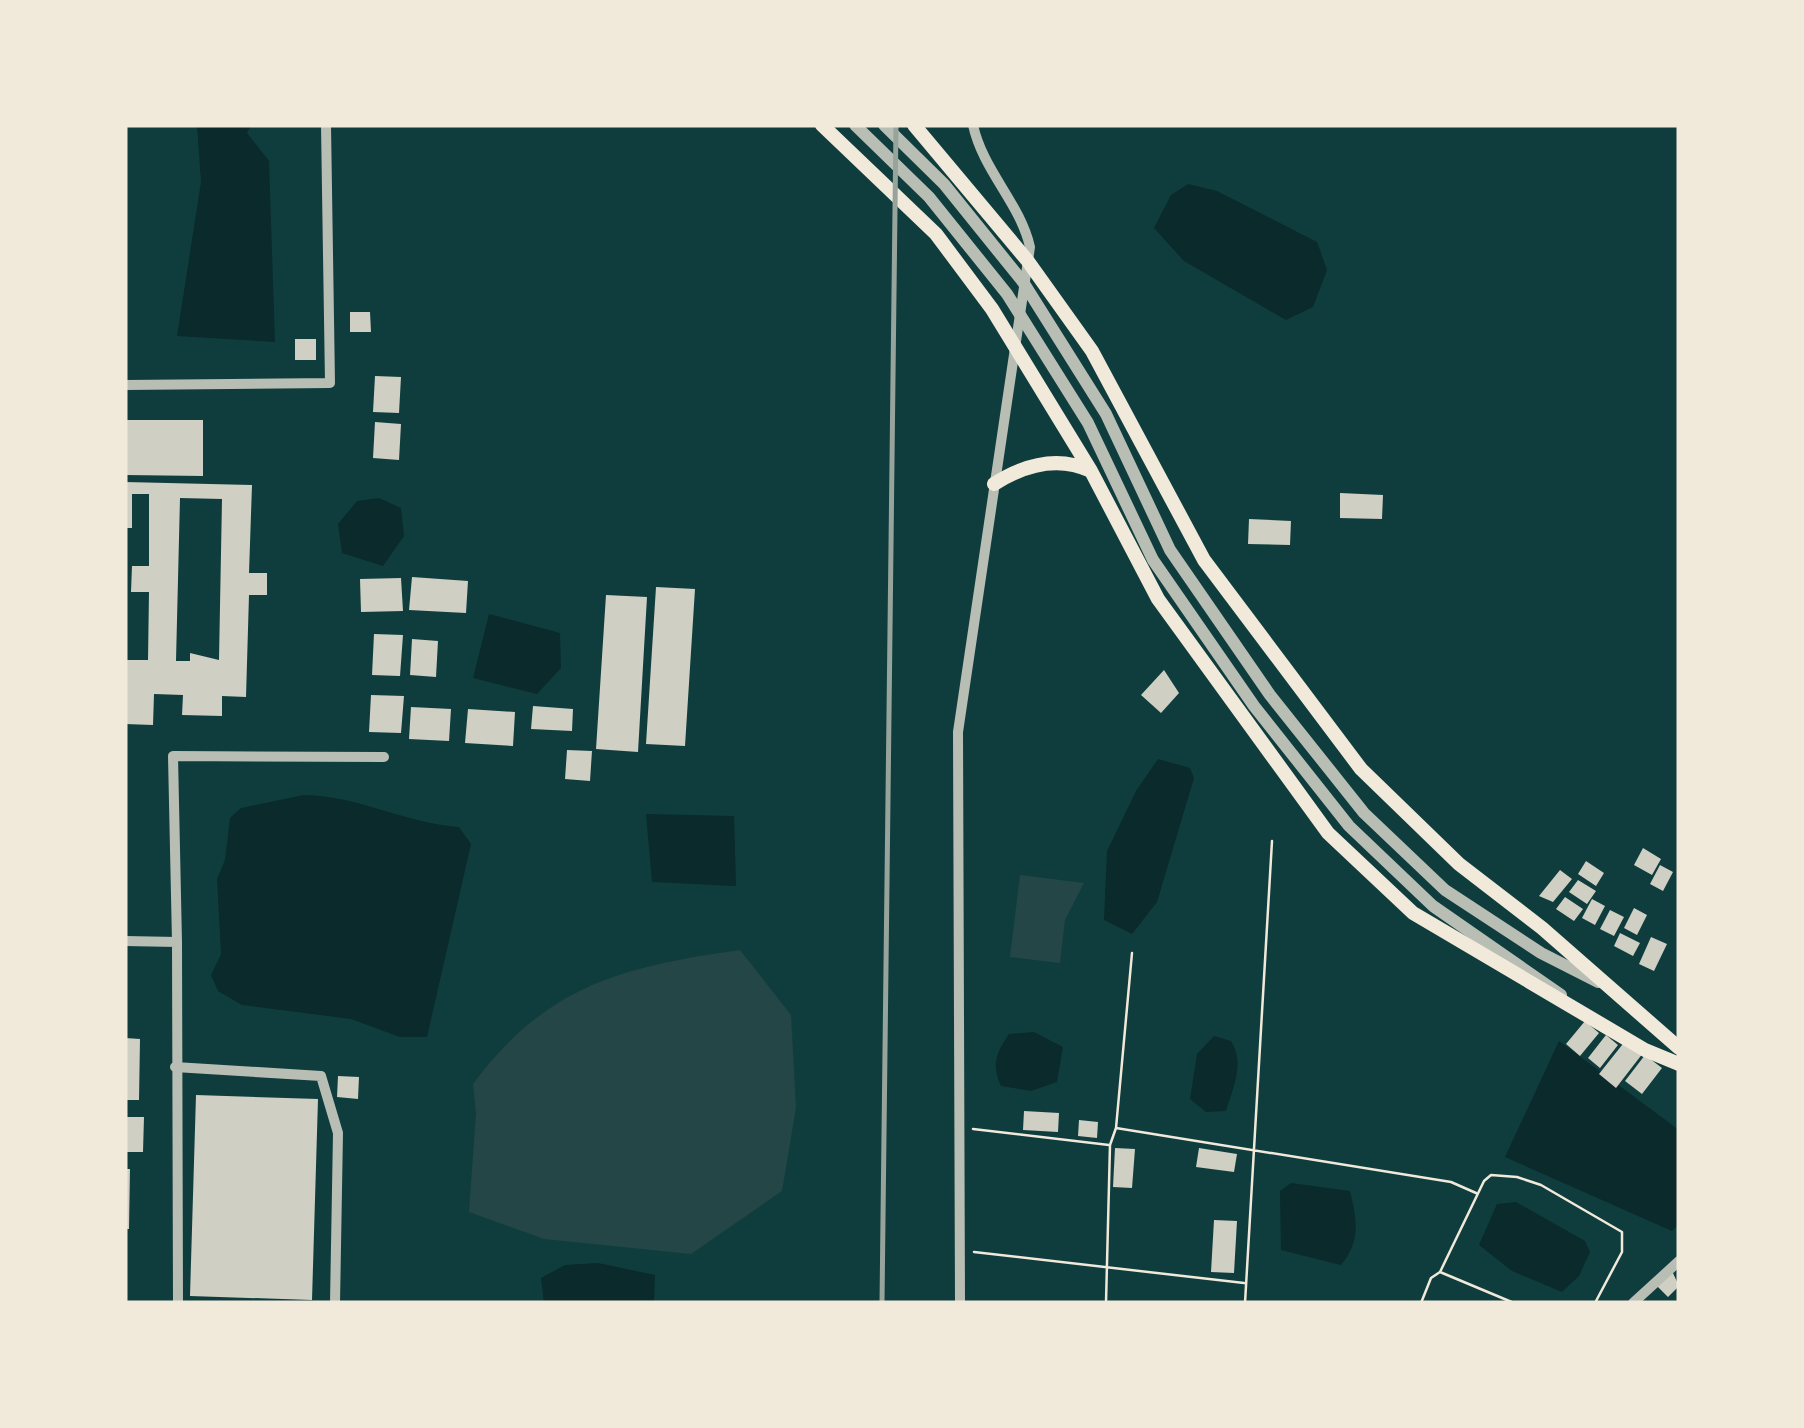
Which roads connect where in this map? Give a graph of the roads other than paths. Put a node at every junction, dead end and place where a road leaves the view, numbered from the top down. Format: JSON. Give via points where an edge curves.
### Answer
{"nodes":[{"id":1,"x":326,"y":125,"type":"edge"},
{"id":2,"x":822,"y":125,"type":"edge"},
{"id":3,"x":855,"y":125,"type":"edge"},
{"id":4,"x":884,"y":125,"type":"edge"},
{"id":5,"x":914,"y":125,"type":"edge"},
{"id":6,"x":973,"y":125,"type":"edge"},
{"id":7,"x":1027,"y":260,"type":"junction"},
{"id":8,"x":1013,"y":342,"type":"junction"},
{"id":9,"x":125,"y":385,"type":"edge"},
{"id":10,"x":1091,"y":472,"type":"junction"},
{"id":11,"x":994,"y":484,"type":"junction"},
{"id":12,"x":384,"y":757,"type":"dead end"},
{"id":13,"x":125,"y":941,"type":"edge"},
{"id":14,"x":177,"y":942,"type":"junction"},
{"id":15,"x":1600,"y":984,"type":"junction"},
{"id":16,"x":1579,"y":1009,"type":"junction"},
{"id":17,"x":1679,"y":1048,"type":"edge"},
{"id":18,"x":1679,"y":1064,"type":"edge"},
{"id":19,"x":175,"y":1067,"type":"junction"},
{"id":20,"x":1679,"y":1260,"type":"edge"},
{"id":21,"x":178,"y":1303,"type":"edge"},
{"id":22,"x":336,"y":1303,"type":"edge"},
{"id":23,"x":960,"y":1303,"type":"edge"},
{"id":24,"x":1632,"y":1303,"type":"edge"}],
"edges":[{"from":1,"to":9,"type":"street","via":[[330,383]]},
{"from":2,"to":8,"type":"main road","via":[[936,234]]},
{"from":3,"to":16,"type":"street","via":[[929,198],[1007,294],[1088,424],[1154,560],[1254,706],[1349,826],[1433,906]]},
{"from":4,"to":15,"type":"street","via":[[944,184],[1024,282],[1106,414],[1170,550],[1364,813],[1446,890]]},
{"from":5,"to":7,"type":"main road"},
{"from":6,"to":7,"type":"street","via":[[987,168],[1027,234]]},
{"from":7,"to":8,"type":"street"},
{"from":7,"to":15,"type":"main road","via":[[1092,351],[1204,560],[1361,770],[1458,864],[1542,928]]},
{"from":8,"to":10,"type":"main road"},
{"from":8,"to":11,"type":"street"},
{"from":10,"to":11,"type":"main road","via":[[1052,463],[1020,468]]},
{"from":10,"to":16,"type":"main road","via":[[1158,599],[1328,833],[1413,913]]},
{"from":11,"to":23,"type":"street","via":[[958,732]]},
{"from":12,"to":14,"type":"street","via":[[173,756]]},
{"from":13,"to":14,"type":"street"},
{"from":14,"to":19,"type":"street"},
{"from":15,"to":17,"type":"main road"},
{"from":16,"to":18,"type":"main road"},
{"from":19,"to":21,"type":"street"},
{"from":19,"to":22,"type":"street","via":[[321,1076],[338,1133]]},
{"from":20,"to":24,"type":"street"}]}
